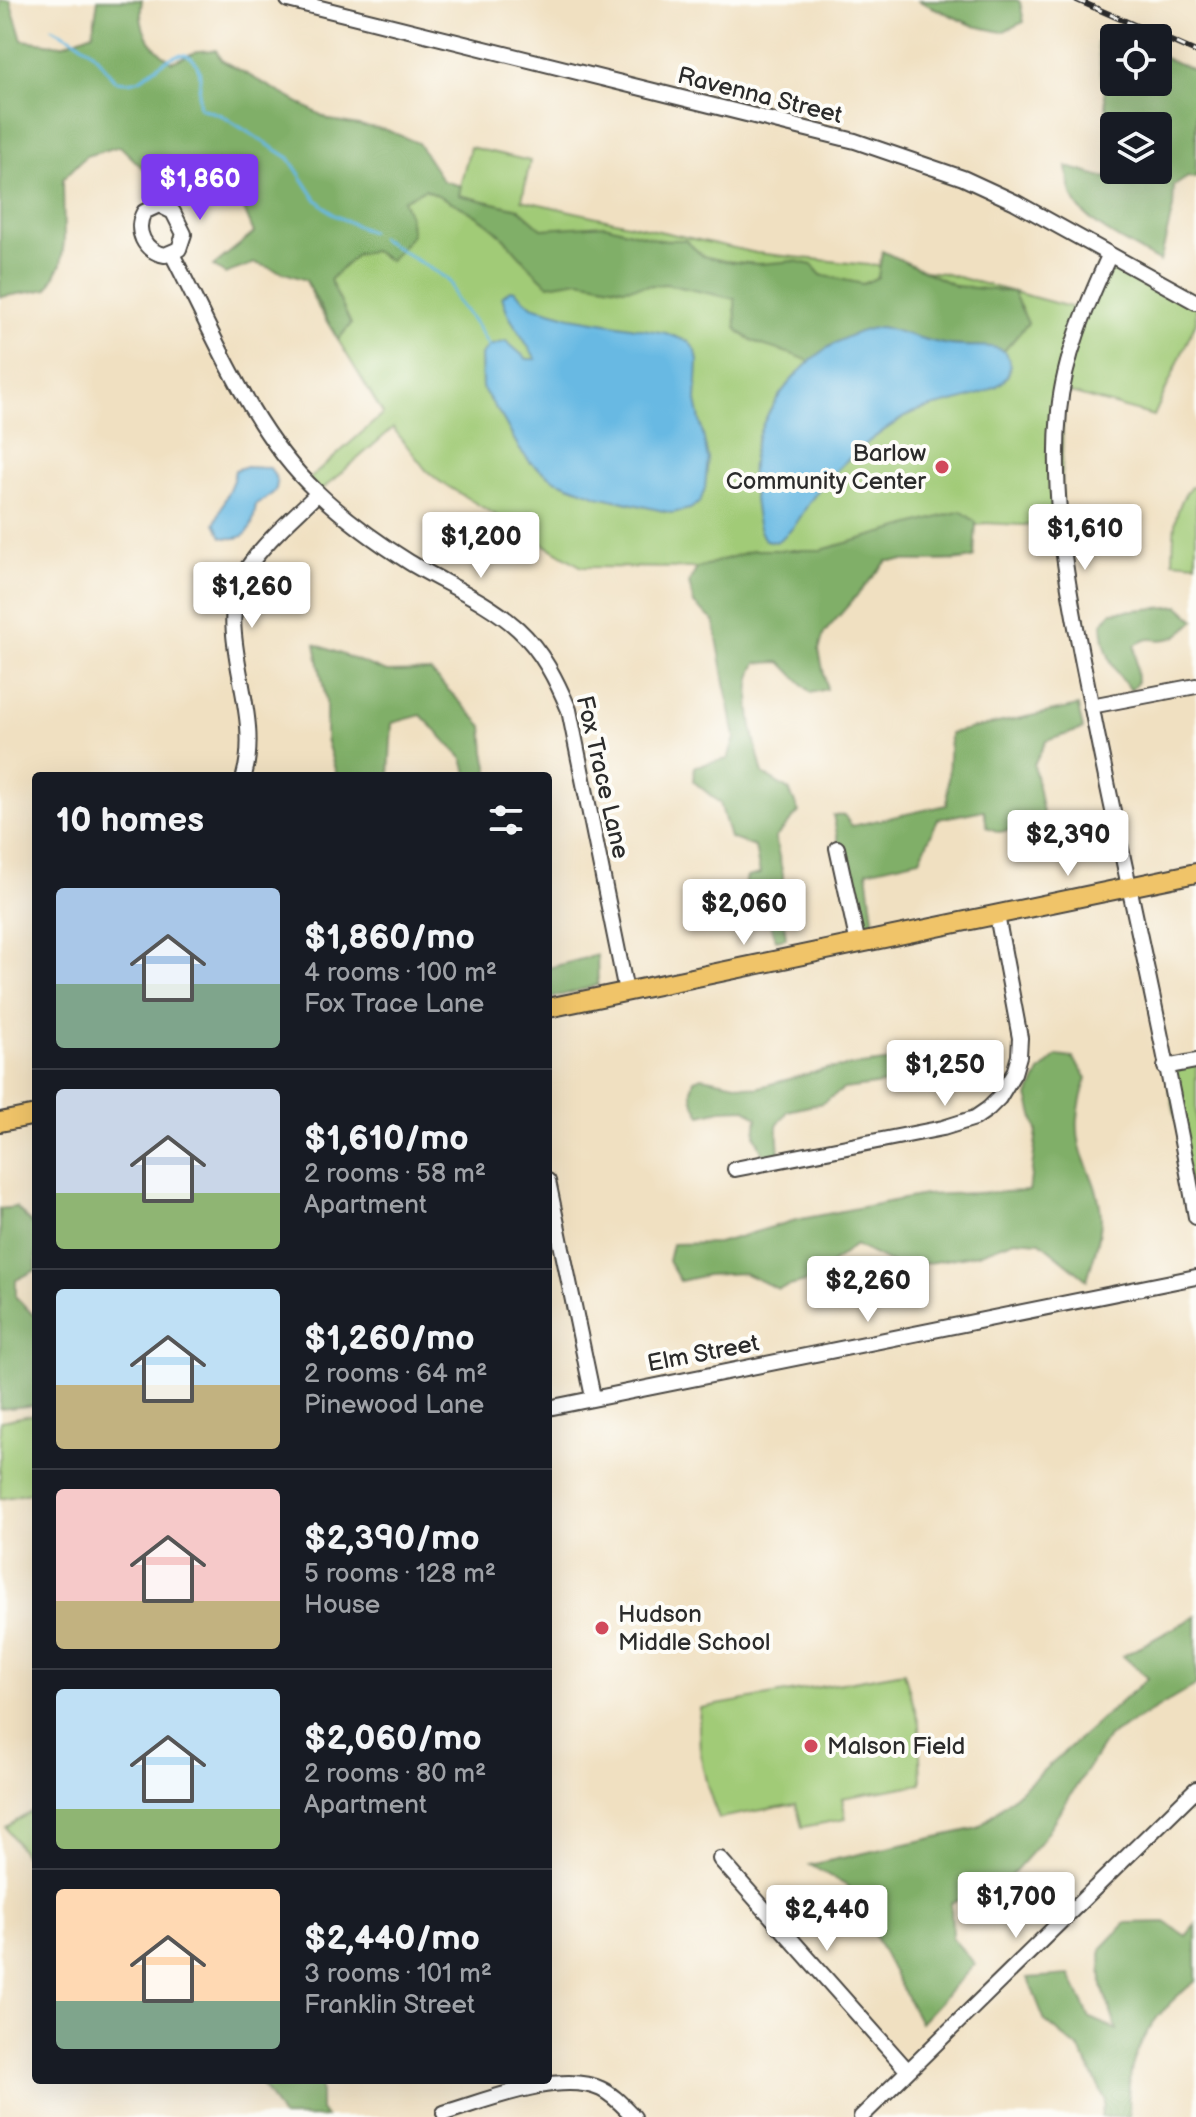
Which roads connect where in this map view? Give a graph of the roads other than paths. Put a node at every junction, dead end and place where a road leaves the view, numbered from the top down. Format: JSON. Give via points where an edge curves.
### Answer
{"nodes":[{"id":1,"x":288,"y":0,"type":"edge"},
{"id":2,"x":172,"y":254,"type":"dead end"},
{"id":3,"x":1109,"y":256,"type":"junction"},
{"id":4,"x":1196,"y":302,"type":"edge"},
{"id":5,"x":318,"y":493,"type":"junction"},
{"id":6,"x":1196,"y":686,"type":"edge"},
{"id":7,"x":1091,"y":706,"type":"junction"},
{"id":8,"x":245,"y":772,"type":"edge"},
{"id":9,"x":837,"y":848,"type":"dead end"},
{"id":10,"x":1196,"y":873,"type":"edge"},
{"id":11,"x":1129,"y":888,"type":"junction"},
{"id":12,"x":997,"y":915,"type":"junction"},
{"id":13,"x":858,"y":944,"type":"junction"},
{"id":14,"x":626,"y":991,"type":"junction"},
{"id":15,"x":552,"y":1007,"type":"edge"},
{"id":16,"x":1196,"y":1061,"type":"edge"},
{"id":17,"x":1165,"y":1067,"type":"junction"},
{"id":18,"x":32,"y":1115,"type":"edge"},
{"id":19,"x":1,"y":1117,"type":"edge"},
{"id":20,"x":735,"y":1169,"type":"dead end"},
{"id":21,"x":552,"y":1200,"type":"edge"},
{"id":22,"x":1196,"y":1215,"type":"edge"},
{"id":23,"x":1196,"y":1277,"type":"edge"},
{"id":24,"x":593,"y":1397,"type":"junction"},
{"id":25,"x":552,"y":1407,"type":"edge"},
{"id":26,"x":1196,"y":1789,"type":"edge"},
{"id":27,"x":720,"y":1859,"type":"dead end"},
{"id":28,"x":908,"y":2071,"type":"junction"},
{"id":29,"x":444,"y":2113,"type":"dead end"},
{"id":30,"x":634,"y":2117,"type":"edge"},
{"id":31,"x":861,"y":2117,"type":"edge"}],
"edges":[{"from":1,"to":3,"type":"street","name":"Ravenna Street","via":[[903,155],[1015,202]]},
{"from":2,"to":5,"type":"street","name":"Fox Trace Lane","via":[[268,434]]},
{"from":3,"to":4,"type":"street","name":"Ravenna Street"},
{"from":3,"to":7,"type":"street","via":[[1074,343],[1059,408],[1057,452],[1065,567]]},
{"from":5,"to":8,"type":"street","via":[[253,559],[233,604],[251,739]]},
{"from":5,"to":14,"type":"street","name":"Fox Trace Lane","via":[[409,562],[478,599],[518,629],[549,668],[569,710]]},
{"from":6,"to":7,"type":"street"},
{"from":7,"to":11,"type":"street"},
{"from":9,"to":13,"type":"street"},
{"from":10,"to":11,"type":"main road"},
{"from":11,"to":12,"type":"main road"},
{"from":11,"to":17,"type":"street"},
{"from":12,"to":13,"type":"main road"},
{"from":12,"to":20,"type":"street","via":[[1020,1038],[1014,1073],[988,1109],[943,1128]]},
{"from":13,"to":14,"type":"main road"},
{"from":14,"to":15,"type":"main road"},
{"from":16,"to":17,"type":"street"},
{"from":17,"to":22,"type":"street"},
{"from":18,"to":19,"type":"main road"},
{"from":21,"to":24,"type":"street"},
{"from":23,"to":24,"type":"street","name":"Elm Street"},
{"from":24,"to":25,"type":"street","name":"Elm Street"},
{"from":26,"to":28,"type":"street"},
{"from":27,"to":28,"type":"street"},
{"from":28,"to":31,"type":"street"},
{"from":29,"to":30,"type":"street","via":[[514,2092],[582,2084],[600,2089]]}]}
